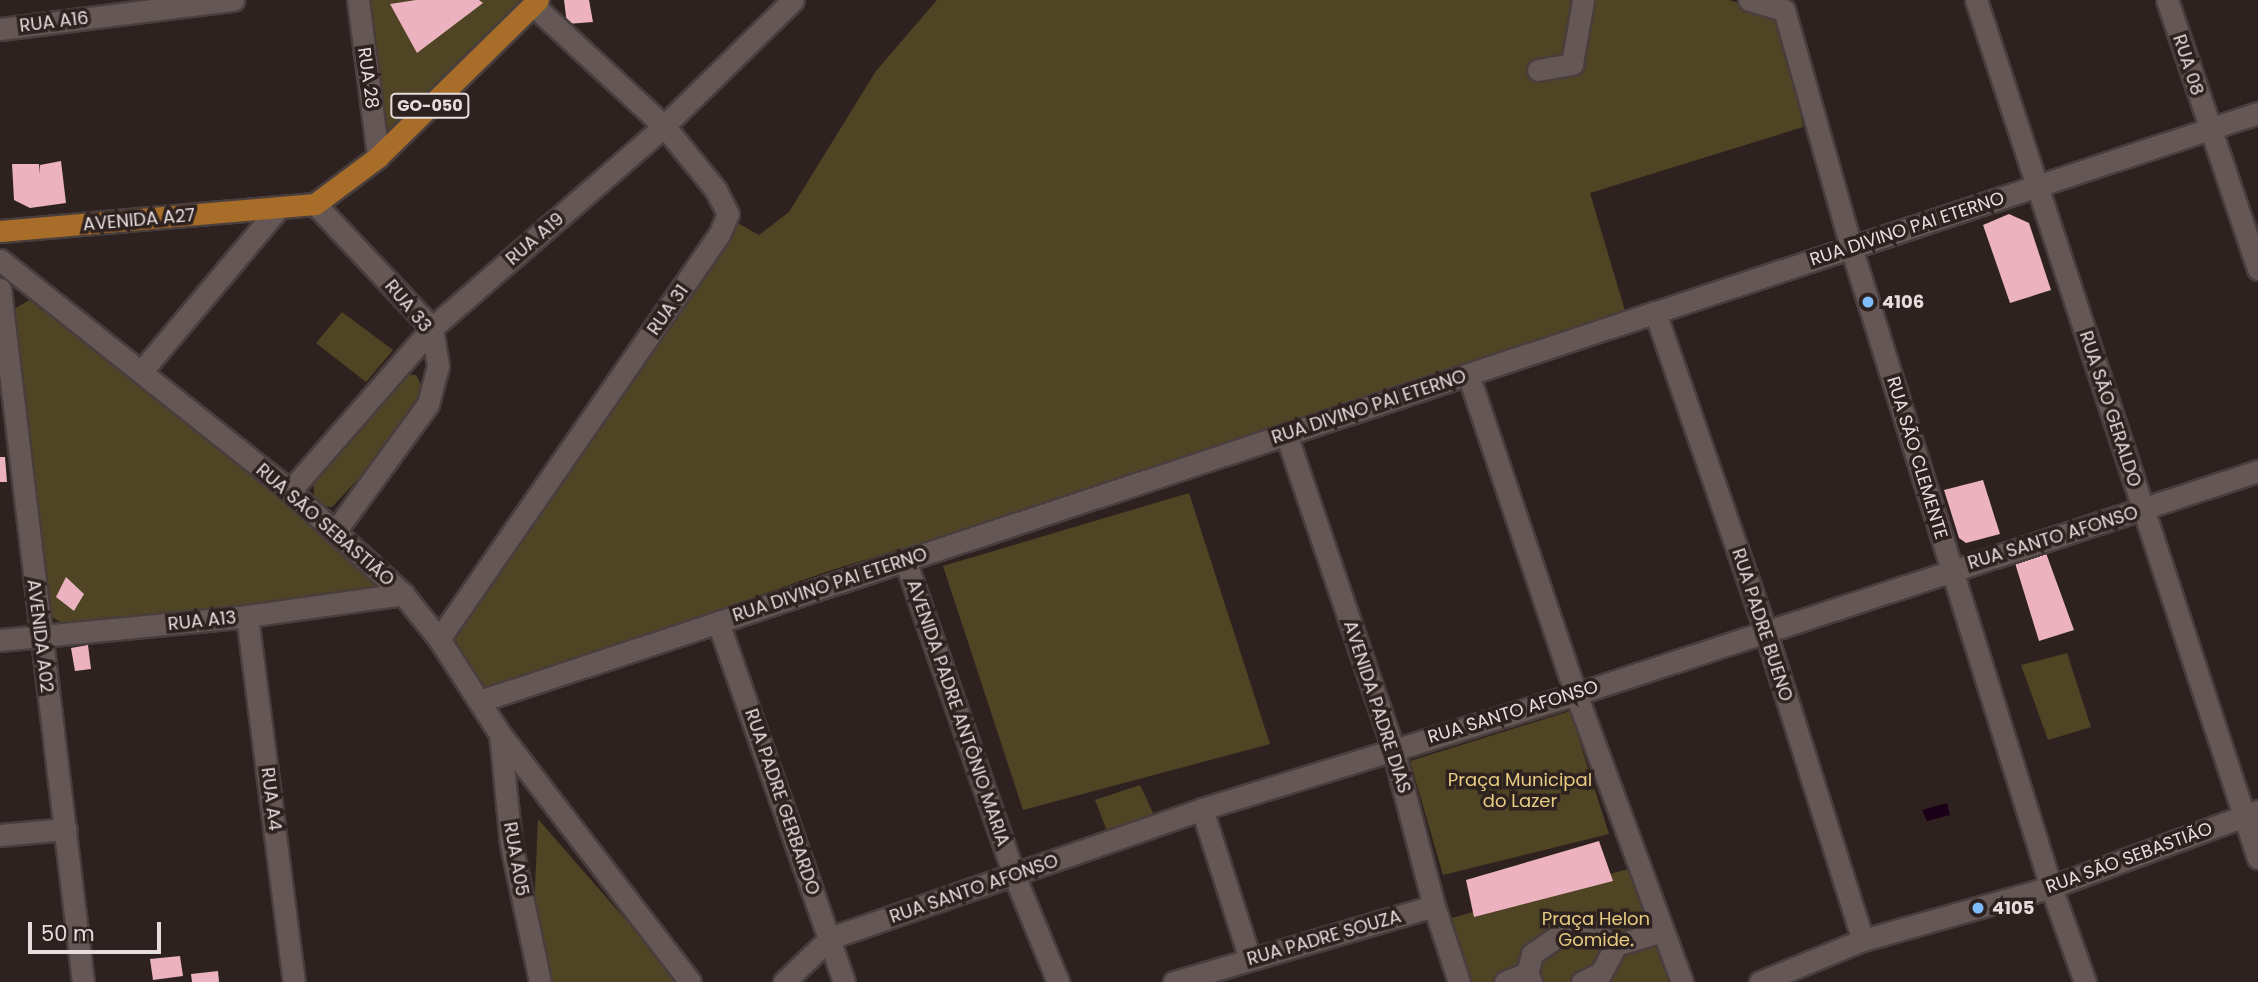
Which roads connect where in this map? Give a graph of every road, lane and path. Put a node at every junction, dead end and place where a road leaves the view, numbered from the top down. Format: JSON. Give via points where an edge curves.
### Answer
{"nodes":[{"id":1,"x":233,"y":0,"type":"edge"},
{"id":2,"x":358,"y":0,"type":"edge"},
{"id":3,"x":793,"y":0,"type":"edge"},
{"id":4,"x":1583,"y":0,"type":"edge"},
{"id":5,"x":1749,"y":0,"type":"edge"},
{"id":6,"x":1976,"y":0,"type":"edge"},
{"id":7,"x":2167,"y":0,"type":"edge"},
{"id":8,"x":536,"y":2,"type":"edge"},
{"id":9,"x":1790,"y":5,"type":"edge"},
{"id":10,"x":0,"y":29,"type":"edge"},
{"id":11,"x":1538,"y":70,"type":"dead end"},
{"id":12,"x":2258,"y":113,"type":"edge"},
{"id":13,"x":664,"y":126,"type":"junction"},
{"id":14,"x":2210,"y":129,"type":"junction"},
{"id":15,"x":378,"y":157,"type":"junction"},
{"id":16,"x":2037,"y":186,"type":"junction"},
{"id":17,"x":315,"y":204,"type":"junction"},
{"id":18,"x":278,"y":209,"type":"junction"},
{"id":19,"x":0,"y":232,"type":"edge"},
{"id":20,"x":1851,"y":247,"type":"junction"},
{"id":21,"x":0,"y":260,"type":"edge"},
{"id":22,"x":2258,"y":269,"type":"edge"},
{"id":23,"x":1,"y":302,"type":"edge"},
{"id":24,"x":1655,"y":312,"type":"junction"},
{"id":25,"x":432,"y":328,"type":"junction"},
{"id":26,"x":141,"y":372,"type":"junction"},
{"id":27,"x":1468,"y":374,"type":"junction"},
{"id":28,"x":6,"y":424,"type":"edge"},
{"id":29,"x":1286,"y":434,"type":"junction"},
{"id":30,"x":2258,"y":471,"type":"edge"},
{"id":31,"x":290,"y":491,"type":"junction"},
{"id":32,"x":2144,"y":510,"type":"junction"},
{"id":33,"x":336,"y":530,"type":"junction"},
{"id":34,"x":905,"y":560,"type":"junction"},
{"id":35,"x":1952,"y":570,"type":"junction"},
{"id":36,"x":403,"y":594,"type":"junction"},
{"id":37,"x":247,"y":616,"type":"junction"},
{"id":38,"x":718,"y":622,"type":"junction"},
{"id":39,"x":1765,"y":630,"type":"junction"},
{"id":40,"x":40,"y":637,"type":"junction"},
{"id":41,"x":439,"y":639,"type":"junction"},
{"id":42,"x":0,"y":640,"type":"edge"},
{"id":43,"x":1576,"y":694,"type":"junction"},
{"id":44,"x":480,"y":701,"type":"junction"},
{"id":45,"x":500,"y":734,"type":"junction"},
{"id":46,"x":1393,"y":749,"type":"junction"},
{"id":47,"x":1202,"y":809,"type":"junction"},
{"id":48,"x":2251,"y":813,"type":"edge"},
{"id":49,"x":66,"y":829,"type":"junction"},
{"id":50,"x":0,"y":835,"type":"edge"},
{"id":51,"x":2258,"y":858,"type":"edge"},
{"id":52,"x":1014,"y":875,"type":"junction"},
{"id":53,"x":2051,"y":887,"type":"junction"},
{"id":54,"x":1434,"y":906,"type":"junction"},
{"id":55,"x":1663,"y":932,"type":"junction"},
{"id":56,"x":830,"y":938,"type":"junction"},
{"id":57,"x":1863,"y":940,"type":"junction"},
{"id":58,"x":1616,"y":945,"type":"junction"},
{"id":59,"x":1250,"y":959,"type":"junction"},
{"id":60,"x":1529,"y":978,"type":"edge"},
{"id":61,"x":83,"y":982,"type":"edge"},
{"id":62,"x":294,"y":982,"type":"edge"},
{"id":63,"x":540,"y":982,"type":"edge"},
{"id":64,"x":690,"y":982,"type":"edge"},
{"id":65,"x":784,"y":982,"type":"edge"},
{"id":66,"x":845,"y":982,"type":"edge"},
{"id":67,"x":1058,"y":982,"type":"edge"},
{"id":68,"x":1174,"y":982,"type":"edge"},
{"id":69,"x":1459,"y":982,"type":"edge"},
{"id":70,"x":1505,"y":982,"type":"edge"},
{"id":71,"x":1582,"y":982,"type":"edge"},
{"id":72,"x":1682,"y":982,"type":"edge"},
{"id":73,"x":1760,"y":982,"type":"edge"},
{"id":74,"x":2085,"y":982,"type":"edge"}],
"edges":[{"from":1,"to":10,"type":"street","name":"RUA A16"},
{"from":2,"to":15,"type":"street","name":"RUA 28"},
{"from":3,"to":13,"type":"street","name":"RUA A19"},
{"from":4,"to":11,"type":"street","via":[[1572,64]]},
{"from":5,"to":9,"type":"street"},
{"from":6,"to":16,"type":"street","name":"RUA SÃO GERALDO"},
{"from":7,"to":14,"type":"street","name":"RUA 08"},
{"from":8,"to":13,"type":"street","name":"RUA 31"},
{"from":8,"to":15,"type":"main road","name":"AVENIDA A27","number":"GO-050"},
{"from":9,"to":20,"type":"street","name":"RUA SÃO CLEMENTE"},
{"from":12,"to":14,"type":"street","name":"RUA DIVINO PAI ETERNO"},
{"from":13,"to":25,"type":"street","name":"RUA A19"},
{"from":13,"to":41,"type":"street","name":"RUA 31","via":[[725,203],[725,225]]},
{"from":14,"to":16,"type":"street","name":"RUA DIVINO PAI ETERNO"},
{"from":14,"to":22,"type":"street","name":"RUA 08"},
{"from":15,"to":17,"type":"main road","name":"AVENIDA A27","number":"GO-050"},
{"from":16,"to":20,"type":"street","name":"RUA DIVINO PAI ETERNO"},
{"from":16,"to":32,"type":"street","name":"RUA SÃO GERALDO"},
{"from":17,"to":18,"type":"main road","name":"AVENIDA A27","number":"GO-050"},
{"from":17,"to":25,"type":"street","name":"RUA 33"},
{"from":18,"to":19,"type":"main road","name":"AVENIDA A27","number":"GO-050"},
{"from":18,"to":26,"type":"street"},
{"from":20,"to":24,"type":"street","name":"RUA DIVINO PAI ETERNO"},
{"from":20,"to":35,"type":"street","name":"RUA SÃO CLEMENTE"},
{"from":21,"to":26,"type":"street","name":"RUA SÃO SEBASTIÃO"},
{"from":23,"to":28,"type":"street","name":"AVENIDA A02"},
{"from":24,"to":27,"type":"street","name":"RUA DIVINO PAI ETERNO"},
{"from":24,"to":39,"type":"street","name":"RUA PADRE BUENO"},
{"from":25,"to":31,"type":"street","name":"RUA A19"},
{"from":25,"to":33,"type":"street","name":"RUA 33","via":[[439,366],[428,404]]},
{"from":26,"to":31,"type":"street","name":"RUA SÃO SEBASTIÃO"},
{"from":27,"to":29,"type":"street","name":"RUA DIVINO PAI ETERNO"},
{"from":27,"to":43,"type":"street"},
{"from":28,"to":40,"type":"street","name":"AVENIDA A02"},
{"from":29,"to":34,"type":"street","name":"RUA DIVINO PAI ETERNO"},
{"from":29,"to":46,"type":"street","name":"AVENIDA PADRE DIAS"},
{"from":30,"to":32,"type":"street","name":"RUA SANTO AFONSO"},
{"from":31,"to":33,"type":"street","name":"RUA SÃO SEBASTIÃO"},
{"from":32,"to":35,"type":"street","name":"RUA SANTO AFONSO"},
{"from":32,"to":48,"type":"street","name":"RUA SÃO GERALDO"},
{"from":33,"to":36,"type":"street","name":"RUA SÃO SEBASTIÃO"},
{"from":34,"to":38,"type":"street","name":"RUA DIVINO PAI ETERNO"},
{"from":34,"to":52,"type":"street","name":"AVENIDA PADRE ANTÔNIO MARIA"},
{"from":35,"to":39,"type":"street","name":"RUA SANTO AFONSO"},
{"from":35,"to":53,"type":"street","name":"RUA SÃO CLEMENTE"},
{"from":36,"to":37,"type":"street","name":"RUA A13"},
{"from":36,"to":41,"type":"street","name":"RUA SÃO SEBASTIÃO"},
{"from":37,"to":40,"type":"street","name":"RUA A13"},
{"from":37,"to":62,"type":"street","name":"RUA A4"},
{"from":38,"to":44,"type":"street","name":"RUA DIVINO PAI ETERNO"},
{"from":38,"to":56,"type":"street","name":"RUA PADRE GERBARDO"},
{"from":39,"to":43,"type":"street","name":"RUA SANTO AFONSO"},
{"from":39,"to":57,"type":"street","name":"RUA PADRE BUENO"},
{"from":40,"to":42,"type":"street","name":"RUA A13"},
{"from":40,"to":49,"type":"street","name":"AVENIDA A02"},
{"from":41,"to":44,"type":"street","name":"RUA SÃO SEBASTIÃO"},
{"from":43,"to":46,"type":"street","name":"RUA SANTO AFONSO"},
{"from":43,"to":55,"type":"street"},
{"from":44,"to":45,"type":"street","name":"RUA SÃO SEBASTIÃO"},
{"from":45,"to":63,"type":"street","name":"RUA A05","via":[[511,844]]},
{"from":45,"to":64,"type":"street","name":"RUA SÃO SEBASTIÃO"},
{"from":46,"to":47,"type":"street","name":"RUA SANTO AFONSO"},
{"from":46,"to":54,"type":"street","name":"AVENIDA PADRE DIAS"},
{"from":47,"to":52,"type":"street","name":"RUA SANTO AFONSO"},
{"from":47,"to":59,"type":"street"},
{"from":48,"to":51,"type":"street","name":"RUA SÃO GERALDO"},
{"from":48,"to":53,"type":"street","name":"RUA SÃO SEBASTIÃO"},
{"from":49,"to":50,"type":"street"},
{"from":49,"to":61,"type":"street","name":"AVENIDA A02"},
{"from":52,"to":56,"type":"street","name":"RUA SANTO AFONSO"},
{"from":52,"to":67,"type":"street","name":"AVENIDA PADRE ANTÔNIO MARIA"},
{"from":53,"to":57,"type":"street","name":"RUA SÃO SEBASTIÃO"},
{"from":53,"to":74,"type":"street","name":"RUA SÃO CLEMENTE"},
{"from":54,"to":59,"type":"street","name":"RUA PADRE SOUZA"},
{"from":54,"to":69,"type":"street","name":"AVENIDA PADRE DIAS"},
{"from":55,"to":58,"type":"street"},
{"from":55,"to":72,"type":"street"},
{"from":56,"to":65,"type":"street","name":"RUA SANTO AFONSO"},
{"from":56,"to":66,"type":"street","name":"RUA PADRE GERBARDO"},
{"from":57,"to":73,"type":"street","name":"RUA SÃO SEBASTIÃO"},
{"from":58,"to":60,"type":"street","via":[[1587,929],[1562,933],[1532,954]]},
{"from":58,"to":71,"type":"street","via":[[1601,974]]},
{"from":59,"to":68,"type":"street","name":"RUA PADRE SOUZA"},
{"from":60,"to":70,"type":"street"}]}
